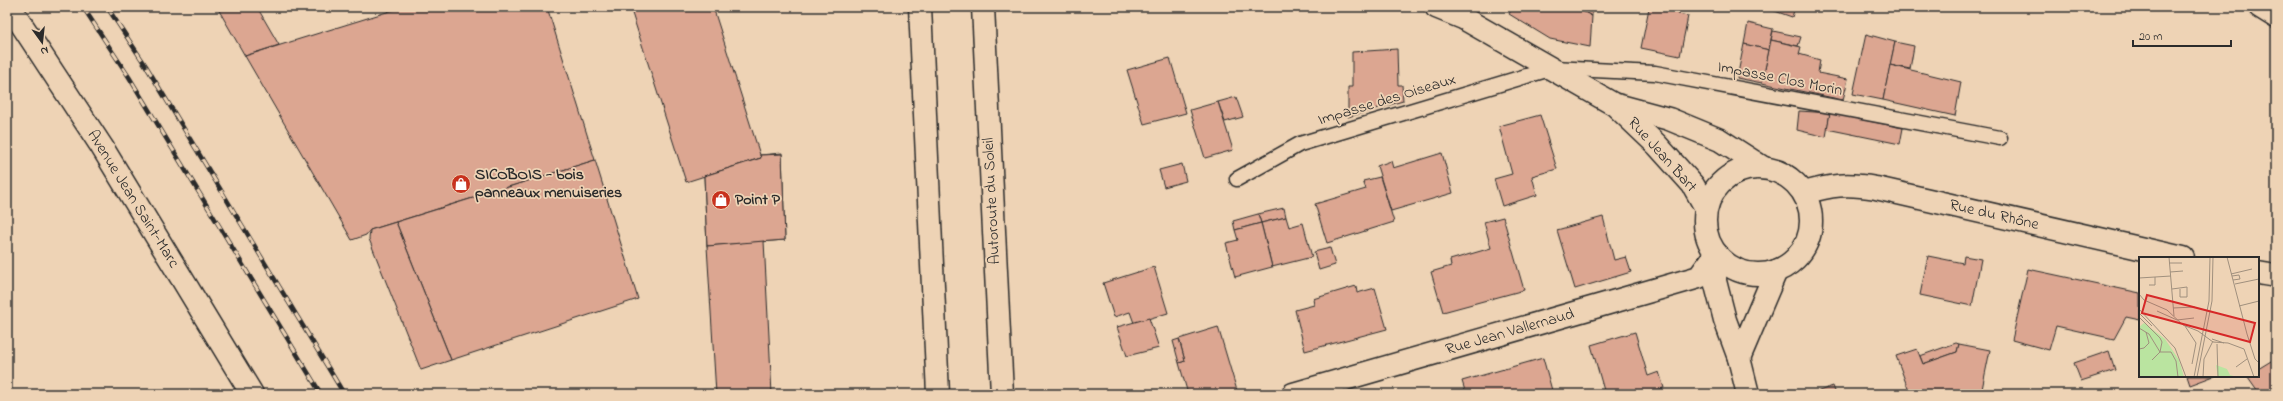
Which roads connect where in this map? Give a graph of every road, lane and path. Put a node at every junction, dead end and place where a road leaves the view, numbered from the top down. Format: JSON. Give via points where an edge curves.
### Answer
{"nodes":[{"id":1,"x":10,"y":7,"type":"edge"},
{"id":2,"x":920,"y":7,"type":"edge"},
{"id":3,"x":983,"y":7,"type":"edge"},
{"id":4,"x":1436,"y":7,"type":"edge"},
{"id":5,"x":2260,"y":7,"type":"edge"},
{"id":6,"x":2276,"y":16,"type":"edge"},
{"id":7,"x":1553,"y":68,"type":"junction"},
{"id":8,"x":1615,"y":105,"type":"junction"},
{"id":9,"x":2000,"y":138,"type":"dead end"},
{"id":10,"x":1762,"y":167,"type":"junction"},
{"id":11,"x":1237,"y":179,"type":"dead end"},
{"id":12,"x":1804,"y":193,"type":"junction"},
{"id":13,"x":1706,"y":208,"type":"junction"},
{"id":14,"x":1716,"y":254,"type":"junction"},
{"id":15,"x":2179,"y":257,"type":"edge"},
{"id":16,"x":1776,"y":271,"type":"junction"},
{"id":17,"x":2259,"y":273,"type":"edge"},
{"id":18,"x":2276,"y":276,"type":"edge"},
{"id":19,"x":1739,"y":358,"type":"junction"},
{"id":20,"x":252,"y":394,"type":"edge"},
{"id":21,"x":938,"y":394,"type":"edge"},
{"id":22,"x":1002,"y":394,"type":"edge"},
{"id":23,"x":1293,"y":394,"type":"edge"},
{"id":24,"x":1748,"y":394,"type":"edge"}],
"edges":[{"from":1,"to":20,"type":"main road","name":"Avenue Jean Saint-Marc","via":[[102,147]]},
{"from":2,"to":21,"type":"main road"},
{"from":3,"to":22,"type":"main road","name":"Autoroute du Soleil"},
{"from":4,"to":7,"type":"main road","name":"Rue Jean Bart","via":[[1463,18]]},
{"from":5,"to":6,"type":"main road"},
{"from":7,"to":8,"type":"main road","name":"Rue Jean Bart"},
{"from":7,"to":9,"type":"lane","name":"Impasse Clos Morin","via":[[1655,73]]},
{"from":7,"to":11,"type":"lane","name":"Impasse des Oiseaux","via":[[1300,144]]},
{"from":8,"to":10,"type":"main road","name":"Rue Jean Bart","via":[[1669,119],[1720,140]]},
{"from":8,"to":13,"type":"main road","name":"Rue Jean Bart","via":[[1657,145],[1693,185]]},
{"from":10,"to":12,"type":"main road","via":[[1775,169],[1786,175],[1797,183]]},
{"from":10,"to":13,"type":"main road","via":[[1743,169],[1726,177],[1713,191]]},
{"from":12,"to":15,"type":"main road","name":"Rue du Rhône","via":[[1850,184],[1876,188]]},
{"from":12,"to":16,"type":"main road","via":[[1812,216],[1808,239],[1796,259]]},
{"from":13,"to":14,"type":"main road","via":[[1708,240]]},
{"from":14,"to":16,"type":"main road","via":[[1728,266],[1743,272],[1760,274]]},
{"from":14,"to":19,"type":"main road","via":[[1715,282]]},
{"from":14,"to":23,"type":"main road","name":"Rue Jean Vallernaud","via":[[1699,277]]},
{"from":16,"to":19,"type":"main road"},
{"from":17,"to":18,"type":"main road"},
{"from":19,"to":24,"type":"main road"}]}
